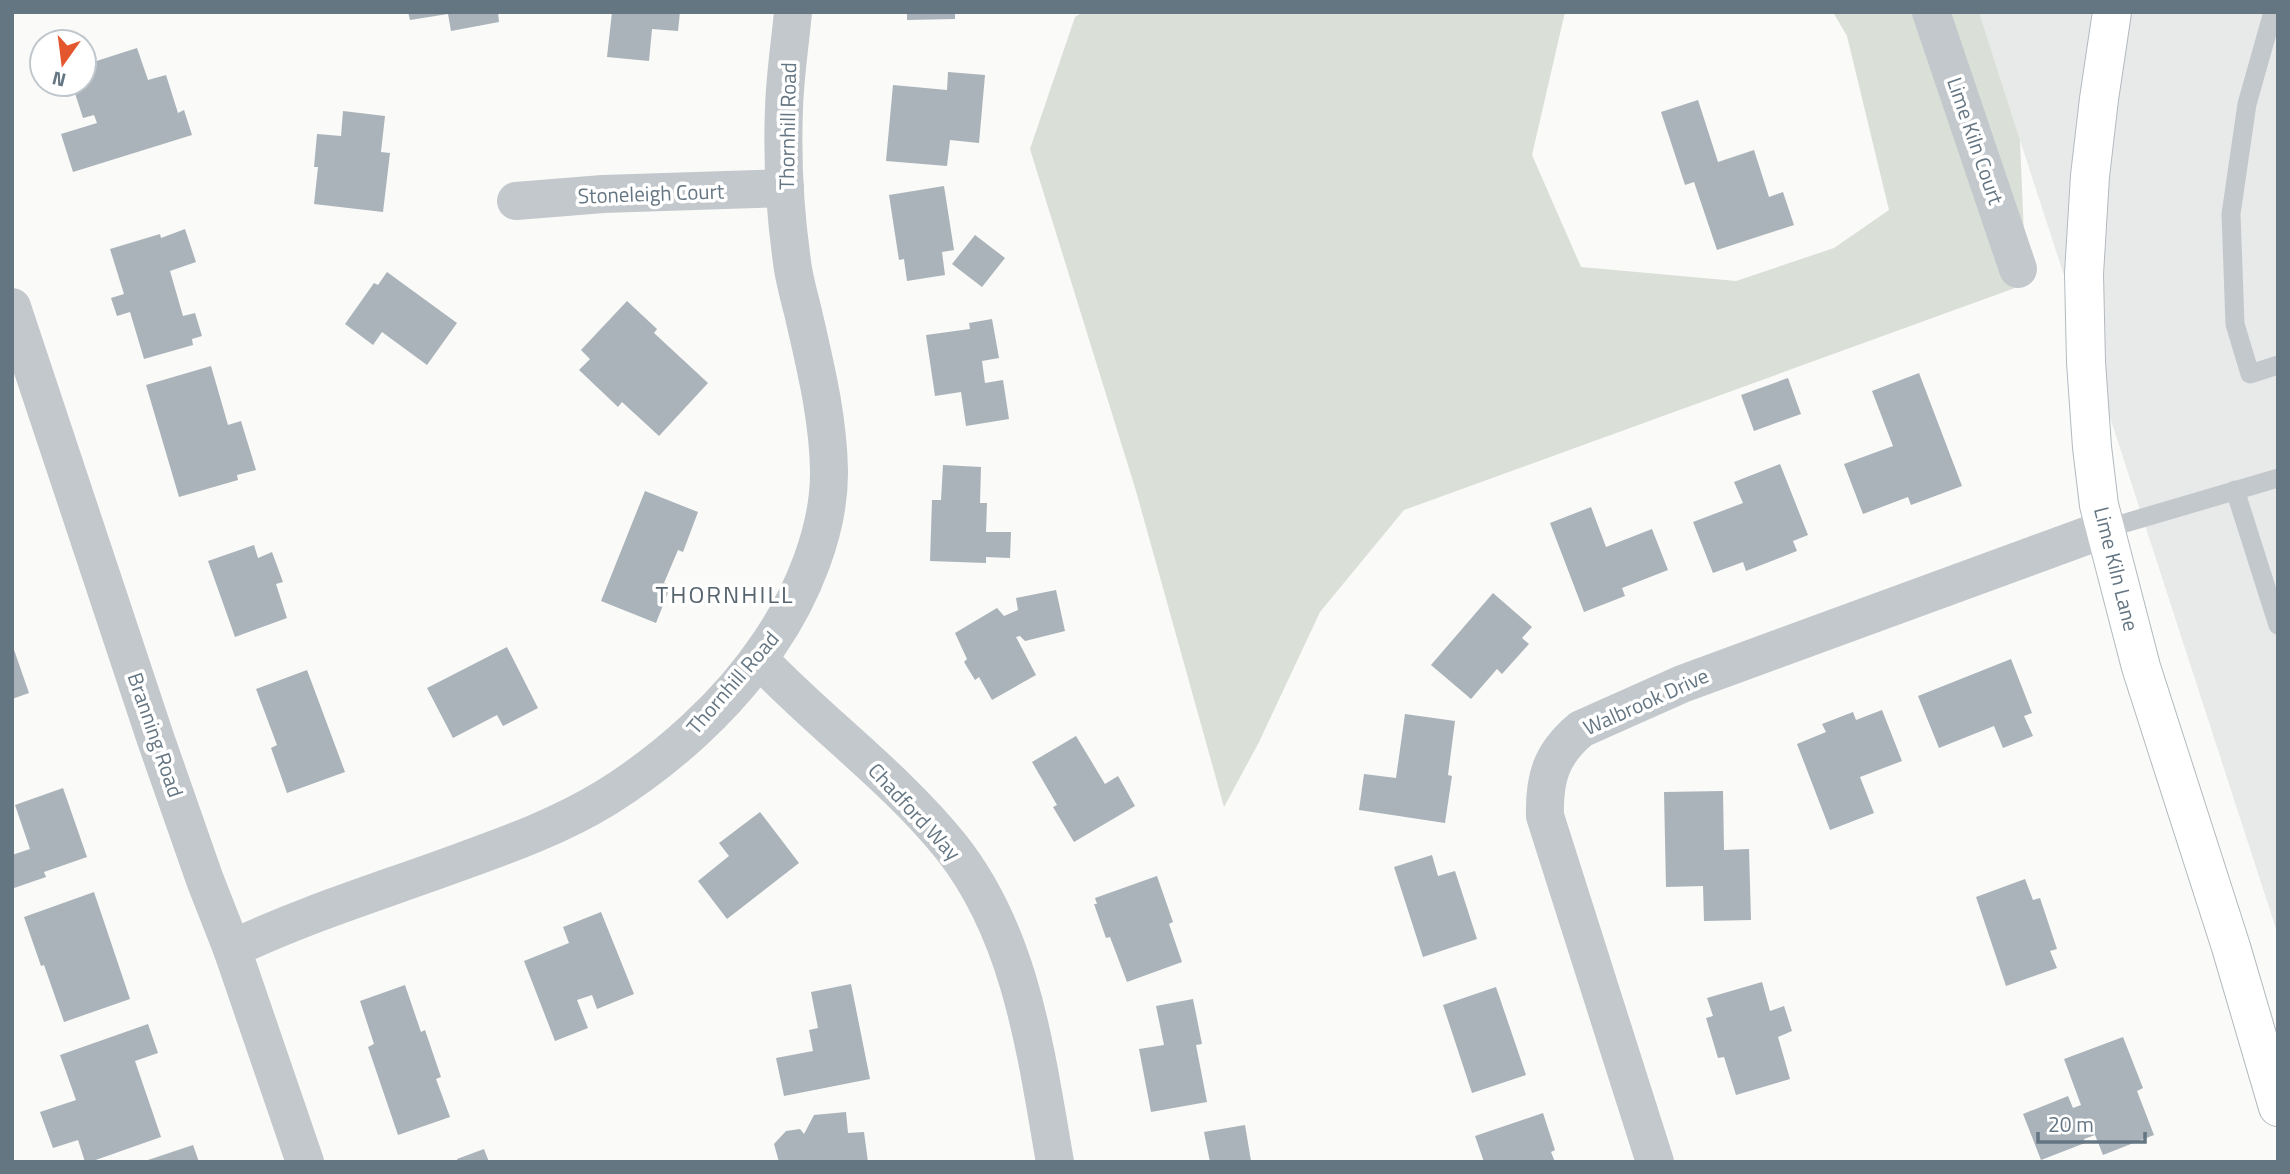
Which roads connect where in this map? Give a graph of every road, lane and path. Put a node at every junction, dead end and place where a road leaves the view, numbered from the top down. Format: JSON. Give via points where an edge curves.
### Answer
{"nodes":[{"id":1,"x":793,"y":12,"type":"edge"},
{"id":2,"x":1931,"y":12,"type":"edge"},
{"id":3,"x":2112,"y":12,"type":"edge"},
{"id":4,"x":2273,"y":12,"type":"edge"},
{"id":5,"x":786,"y":188,"type":"junction"},
{"id":6,"x":516,"y":201,"type":"dead end"},
{"id":7,"x":2018,"y":270,"type":"dead end"},
{"id":8,"x":12,"y":307,"type":"edge"},
{"id":9,"x":2278,"y":365,"type":"edge"},
{"id":10,"x":2278,"y":478,"type":"edge"},
{"id":11,"x":2235,"y":490,"type":"junction"},
{"id":12,"x":2105,"y":528,"type":"junction"},
{"id":13,"x":2278,"y":625,"type":"edge"},
{"id":14,"x":759,"y":659,"type":"junction"},
{"id":15,"x":232,"y":949,"type":"junction"},
{"id":16,"x":2278,"y":1107,"type":"edge"},
{"id":17,"x":305,"y":1162,"type":"edge"},
{"id":18,"x":1055,"y":1162,"type":"edge"},
{"id":19,"x":1655,"y":1162,"type":"edge"}],
"edges":[{"from":1,"to":5,"type":"street","name":"Thornhill Road","via":[[784,108]]},
{"from":2,"to":7,"type":"street","name":"Lime Kiln Court"},
{"from":3,"to":12,"type":"main road","name":"Lime Kiln Lane","via":[[2094,141],[2084,274],[2092,447]]},
{"from":4,"to":9,"type":"lane","via":[[2247,104],[2231,214],[2235,324],[2250,374]]},
{"from":5,"to":6,"type":"street","name":"Stoneleigh Court"},
{"from":5,"to":14,"type":"street","name":"Thornhill Road","via":[[792,264],[822,396],[829,474],[822,525],[805,581],[787,619]]},
{"from":8,"to":15,"type":"street","name":"Branning Road","via":[[156,740]]},
{"from":10,"to":11,"type":"lane"},
{"from":11,"to":12,"type":"lane"},
{"from":11,"to":13,"type":"lane"},
{"from":12,"to":16,"type":"main road","name":"Lime Kiln Lane","via":[[2141,667]]},
{"from":12,"to":19,"type":"street","name":"Walbrook Drive","via":[[1682,684],[1601,719],[1568,740],[1553,762],[1544,790],[1545,816]]},
{"from":14,"to":15,"type":"street","name":"Thornhill Road","via":[[677,746],[607,797],[539,832],[273,929]]},
{"from":14,"to":18,"type":"street","name":"Chadford Way","via":[[930,823],[973,878],[1009,954],[1032,1035]]},
{"from":15,"to":17,"type":"street","name":"Branning Road"}]}
